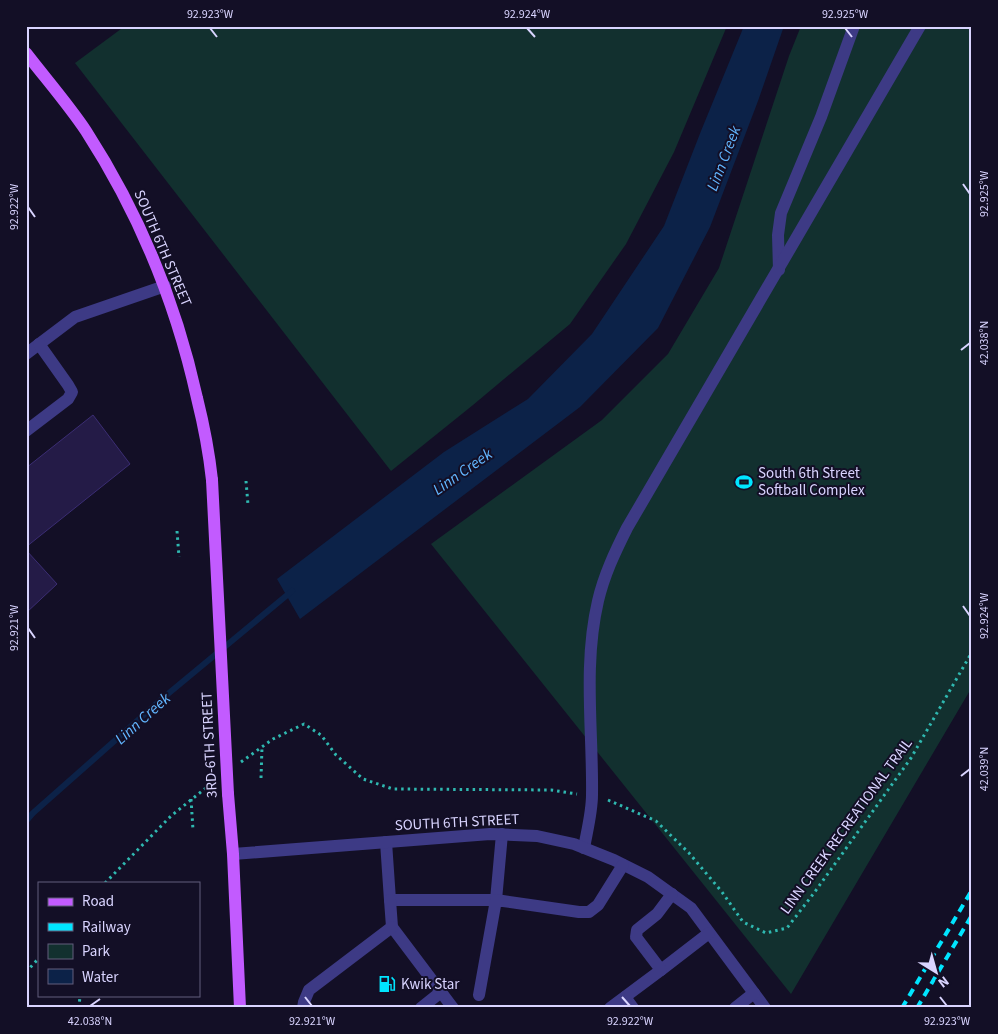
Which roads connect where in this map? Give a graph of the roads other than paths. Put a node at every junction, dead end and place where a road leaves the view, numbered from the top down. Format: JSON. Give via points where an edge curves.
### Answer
{"nodes":[{"id":1,"x":854,"y":26,"type":"edge"},
{"id":2,"x":920,"y":26,"type":"edge"},
{"id":3,"x":26,"y":53,"type":"edge"},
{"id":4,"x":779,"y":270,"type":"junction"},
{"id":5,"x":165,"y":286,"type":"junction"},
{"id":6,"x":39,"y":344,"type":"junction"},
{"id":7,"x":26,"y":354,"type":"edge"},
{"id":8,"x":26,"y":431,"type":"edge"},
{"id":9,"x":212,"y":480,"type":"joint"},
{"id":10,"x":502,"y":834,"type":"junction"},
{"id":11,"x":386,"y":842,"type":"junction"},
{"id":12,"x":584,"y":848,"type":"junction"},
{"id":13,"x":233,"y":854,"type":"junction"},
{"id":14,"x":623,"y":865,"type":"junction"},
{"id":15,"x":672,"y":894,"type":"junction"},
{"id":16,"x":390,"y":900,"type":"junction"},
{"id":17,"x":496,"y":900,"type":"junction"},
{"id":18,"x":392,"y":927,"type":"junction"},
{"id":19,"x":709,"y":933,"type":"junction"},
{"id":20,"x":660,"y":970,"type":"junction"},
{"id":21,"x":441,"y":992,"type":"junction"},
{"id":22,"x":754,"y":993,"type":"junction"},
{"id":23,"x":479,"y":995,"type":"dead end"},
{"id":24,"x":625,"y":997,"type":"junction"},
{"id":25,"x":240,"y":1008,"type":"edge"},
{"id":26,"x":304,"y":1008,"type":"edge"},
{"id":27,"x":421,"y":1008,"type":"edge"},
{"id":28,"x":453,"y":1008,"type":"edge"},
{"id":29,"x":610,"y":1008,"type":"edge"},
{"id":30,"x":633,"y":1008,"type":"edge"},
{"id":31,"x":735,"y":1008,"type":"edge"},
{"id":32,"x":765,"y":1008,"type":"edge"}],
"edges":[{"from":1,"to":4,"type":"street","via":[[781,213]]},
{"from":2,"to":4,"type":"street"},
{"from":3,"to":5,"type":"main road","name":"SOUTH 6TH STREET","via":[[86,130],[133,212]]},
{"from":4,"to":12,"type":"street","via":[[608,564],[597,602],[591,646],[592,797]]},
{"from":5,"to":6,"type":"street","via":[[75,317]]},
{"from":5,"to":9,"type":"main road","name":"SOUTH 6TH STREET","via":[[189,362],[209,450]]},
{"from":6,"to":7,"type":"street"},
{"from":6,"to":8,"type":"street","via":[[72,392],[68,399]]},
{"from":9,"to":13,"type":"main road","name":"3RD-6TH STREET","bridge":true},
{"from":10,"to":11,"type":"street","name":"SOUTH 6TH STREET"},
{"from":10,"to":12,"type":"street","name":"SOUTH 6TH STREET","via":[[537,836]]},
{"from":10,"to":17,"type":"street"},
{"from":11,"to":13,"type":"street","name":"SOUTH 6TH STREET"},
{"from":11,"to":16,"type":"street"},
{"from":12,"to":14,"type":"street","name":"SOUTH 6TH STREET"},
{"from":13,"to":25,"type":"main road","name":"3RD-6TH STREET"},
{"from":14,"to":15,"type":"street","name":"SOUTH 6TH STREET"},
{"from":14,"to":17,"type":"street","via":[[598,905],[589,912]]},
{"from":15,"to":19,"type":"street","name":"SOUTH 6TH STREET","via":[[690,908]]},
{"from":15,"to":20,"type":"street","via":[[657,914],[637,930],[636,937]]},
{"from":16,"to":17,"type":"street"},
{"from":16,"to":18,"type":"street"},
{"from":17,"to":23,"type":"street"},
{"from":18,"to":21,"type":"street"},
{"from":18,"to":26,"type":"street","via":[[308,990]]},
{"from":19,"to":20,"type":"street"},
{"from":19,"to":22,"type":"street","name":"SOUTH 6TH STREET"},
{"from":20,"to":24,"type":"street"},
{"from":21,"to":27,"type":"street"},
{"from":21,"to":28,"type":"street"},
{"from":22,"to":31,"type":"street"},
{"from":22,"to":32,"type":"street","name":"SOUTH 6TH STREET"},
{"from":24,"to":29,"type":"street"},
{"from":24,"to":30,"type":"street"}]}
